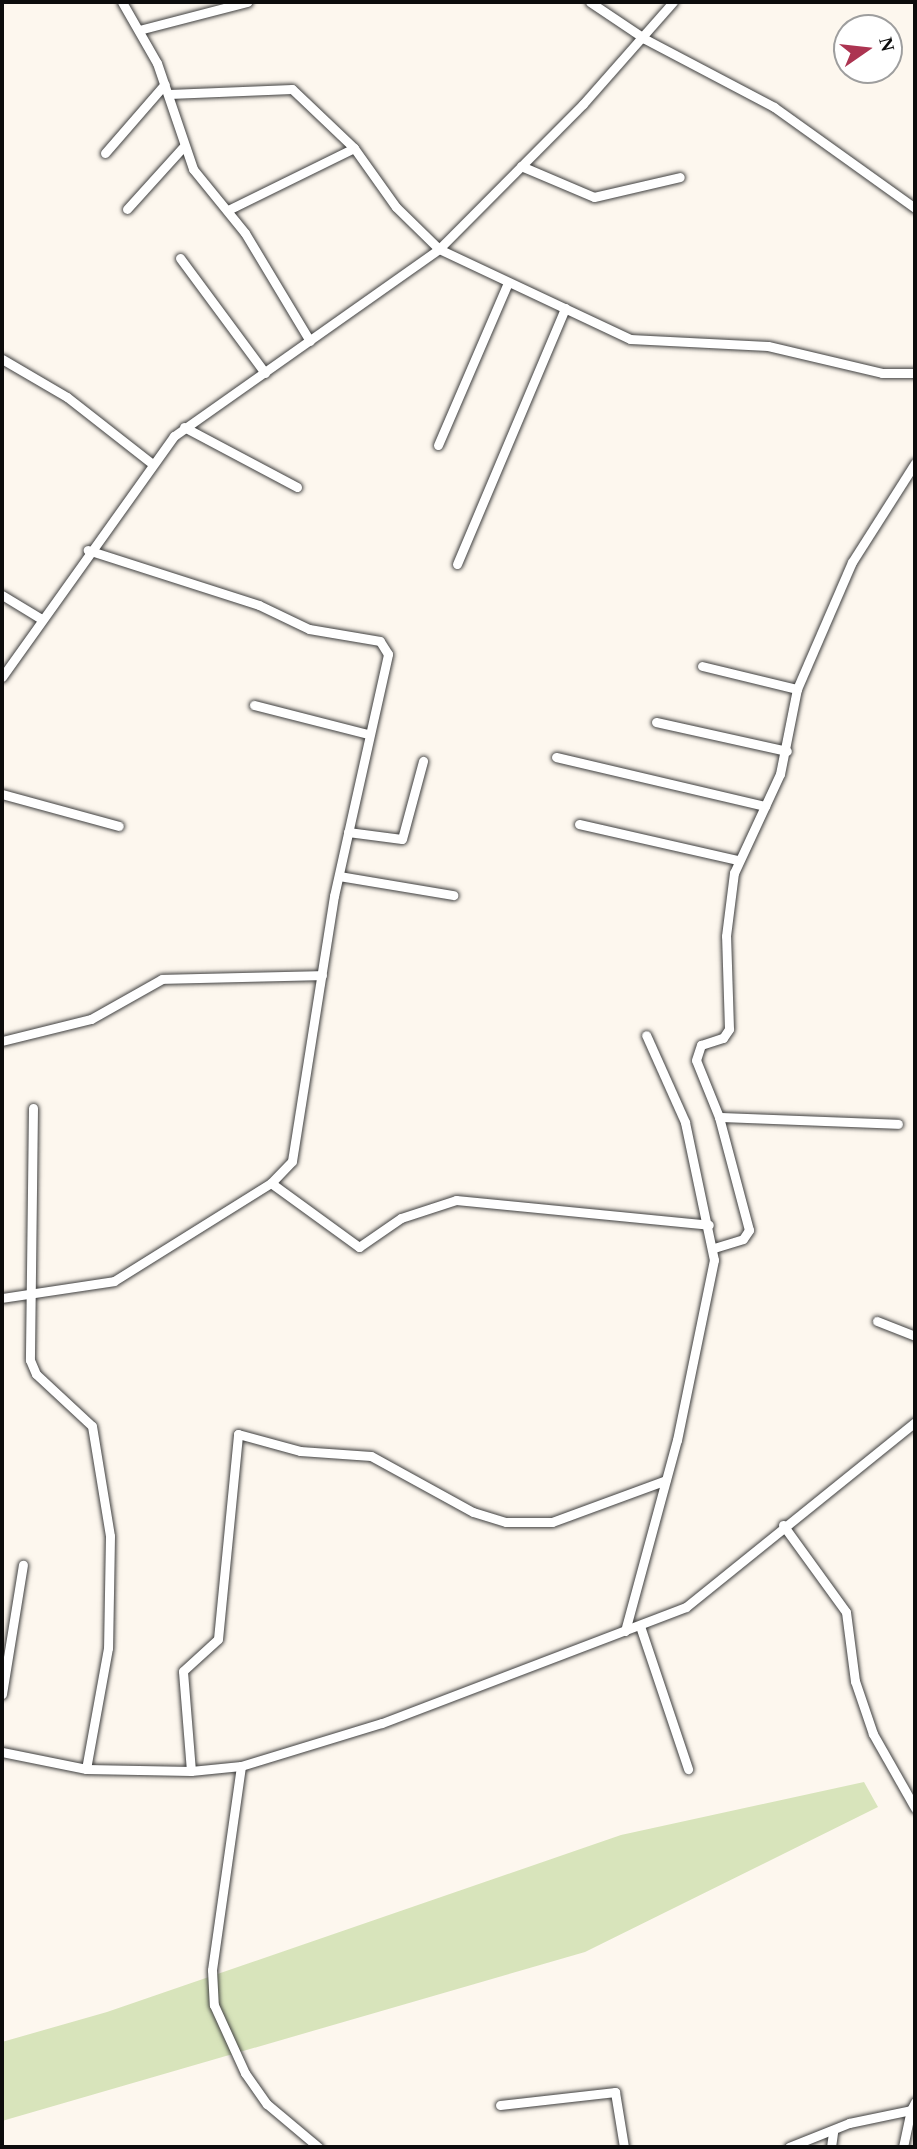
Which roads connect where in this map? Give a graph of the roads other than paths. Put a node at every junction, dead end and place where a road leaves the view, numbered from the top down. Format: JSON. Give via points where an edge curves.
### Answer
{"nodes":[{"id":1,"x":122,"y":2,"type":"edge"},
{"id":2,"x":247,"y":2,"type":"edge"},
{"id":3,"x":590,"y":2,"type":"edge"},
{"id":4,"x":673,"y":2,"type":"edge"},
{"id":5,"x":139,"y":30,"type":"junction"},
{"id":6,"x":645,"y":39,"type":"junction"},
{"id":7,"x":165,"y":84,"type":"junction"},
{"id":8,"x":169,"y":94,"type":"junction"},
{"id":9,"x":184,"y":146,"type":"junction"},
{"id":10,"x":354,"y":148,"type":"junction"},
{"id":11,"x":104,"y":153,"type":"dead end"},
{"id":12,"x":521,"y":166,"type":"junction"},
{"id":13,"x":680,"y":177,"type":"dead end"},
{"id":14,"x":915,"y":208,"type":"edge"},
{"id":15,"x":127,"y":209,"type":"dead end"},
{"id":16,"x":228,"y":211,"type":"junction"},
{"id":17,"x":439,"y":249,"type":"junction"},
{"id":18,"x":180,"y":257,"type":"dead end"},
{"id":19,"x":507,"y":285,"type":"junction"},
{"id":20,"x":565,"y":308,"type":"junction"},
{"id":21,"x":310,"y":341,"type":"junction"},
{"id":22,"x":2,"y":359,"type":"edge"},
{"id":23,"x":265,"y":373,"type":"junction"},
{"id":24,"x":915,"y":373,"type":"edge"},
{"id":25,"x":184,"y":427,"type":"junction"},
{"id":26,"x":438,"y":445,"type":"dead end"},
{"id":27,"x":150,"y":462,"type":"junction"},
{"id":28,"x":915,"y":463,"type":"edge"},
{"id":29,"x":297,"y":487,"type":"dead end"},
{"id":30,"x":88,"y":550,"type":"junction"},
{"id":31,"x":457,"y":564,"type":"dead end"},
{"id":32,"x":2,"y":595,"type":"edge"},
{"id":33,"x":40,"y":618,"type":"junction"},
{"id":34,"x":702,"y":666,"type":"dead end"},
{"id":35,"x":2,"y":677,"type":"edge"},
{"id":36,"x":797,"y":689,"type":"junction"},
{"id":37,"x":254,"y":705,"type":"dead end"},
{"id":38,"x":656,"y":722,"type":"dead end"},
{"id":39,"x":368,"y":734,"type":"junction"},
{"id":40,"x":787,"y":751,"type":"junction"},
{"id":41,"x":556,"y":757,"type":"dead end"},
{"id":42,"x":423,"y":761,"type":"dead end"},
{"id":43,"x":2,"y":794,"type":"edge"},
{"id":44,"x":765,"y":806,"type":"junction"},
{"id":45,"x":579,"y":824,"type":"dead end"},
{"id":46,"x":119,"y":827,"type":"dead end"},
{"id":47,"x":348,"y":832,"type":"junction"},
{"id":48,"x":738,"y":860,"type":"junction"},
{"id":49,"x":338,"y":876,"type":"junction"},
{"id":50,"x":453,"y":895,"type":"dead end"},
{"id":51,"x":323,"y":975,"type":"junction"},
{"id":52,"x":646,"y":1035,"type":"dead end"},
{"id":53,"x":2,"y":1041,"type":"edge"},
{"id":54,"x":33,"y":1108,"type":"dead end"},
{"id":55,"x":719,"y":1117,"type":"junction"},
{"id":56,"x":898,"y":1124,"type":"dead end"},
{"id":57,"x":271,"y":1183,"type":"junction"},
{"id":58,"x":709,"y":1225,"type":"junction"},
{"id":59,"x":714,"y":1248,"type":"junction"},
{"id":60,"x":29,"y":1294,"type":"junction"},
{"id":61,"x":2,"y":1298,"type":"edge"},
{"id":62,"x":877,"y":1321,"type":"dead end"},
{"id":63,"x":915,"y":1336,"type":"edge"},
{"id":64,"x":915,"y":1422,"type":"edge"},
{"id":65,"x":666,"y":1480,"type":"junction"},
{"id":66,"x":783,"y":1525,"type":"junction"},
{"id":67,"x":23,"y":1565,"type":"dead end"},
{"id":68,"x":640,"y":1626,"type":"junction"},
{"id":69,"x":625,"y":1631,"type":"junction"},
{"id":70,"x":2,"y":1694,"type":"edge"},
{"id":71,"x":2,"y":1752,"type":"edge"},
{"id":72,"x":241,"y":1766,"type":"junction"},
{"id":73,"x":86,"y":1769,"type":"junction"},
{"id":74,"x":688,"y":1769,"type":"dead end"},
{"id":75,"x":191,"y":1771,"type":"junction"},
{"id":76,"x":915,"y":1808,"type":"edge"},
{"id":77,"x":500,"y":2105,"type":"dead end"},
{"id":78,"x":913,"y":2106,"type":"edge"},
{"id":79,"x":833,"y":2132,"type":"junction"},
{"id":80,"x":318,"y":2147,"type":"edge"},
{"id":81,"x":624,"y":2147,"type":"edge"},
{"id":82,"x":789,"y":2147,"type":"edge"},
{"id":83,"x":831,"y":2147,"type":"edge"},
{"id":84,"x":903,"y":2147,"type":"edge"}],
"edges":[{"from":1,"to":5,"type":"street"},
{"from":2,"to":5,"type":"street"},
{"from":3,"to":6,"type":"street"},
{"from":4,"to":6,"type":"street"},
{"from":5,"to":7,"type":"street"},
{"from":6,"to":12,"type":"street"},
{"from":6,"to":14,"type":"street","via":[[774,107]]},
{"from":7,"to":8,"type":"street"},
{"from":7,"to":11,"type":"street"},
{"from":8,"to":9,"type":"street"},
{"from":8,"to":10,"type":"street","via":[[292,89]]},
{"from":9,"to":15,"type":"street"},
{"from":9,"to":16,"type":"street","via":[[201,182]]},
{"from":10,"to":16,"type":"street"},
{"from":10,"to":17,"type":"street","via":[[396,207]]},
{"from":12,"to":13,"type":"street","via":[[594,197]]},
{"from":12,"to":17,"type":"street"},
{"from":16,"to":21,"type":"street"},
{"from":17,"to":19,"type":"street"},
{"from":17,"to":21,"type":"street"},
{"from":18,"to":23,"type":"street"},
{"from":19,"to":20,"type":"street"},
{"from":19,"to":26,"type":"street"},
{"from":20,"to":24,"type":"street","via":[[641,341],[768,346],[882,373]]},
{"from":20,"to":31,"type":"street"},
{"from":21,"to":23,"type":"street"},
{"from":22,"to":27,"type":"street","via":[[67,397]]},
{"from":23,"to":25,"type":"street"},
{"from":25,"to":27,"type":"street"},
{"from":25,"to":29,"type":"street"},
{"from":27,"to":30,"type":"street"},
{"from":28,"to":36,"type":"street","via":[[852,562]]},
{"from":30,"to":33,"type":"street"},
{"from":30,"to":39,"type":"street","via":[[260,606],[309,629],[380,641],[388,654]]},
{"from":32,"to":33,"type":"street"},
{"from":33,"to":35,"type":"street"},
{"from":34,"to":36,"type":"street"},
{"from":36,"to":40,"type":"street"},
{"from":37,"to":39,"type":"street"},
{"from":38,"to":40,"type":"street"},
{"from":39,"to":47,"type":"street"},
{"from":40,"to":44,"type":"street"},
{"from":41,"to":44,"type":"street"},
{"from":42,"to":47,"type":"street","via":[[402,839]]},
{"from":43,"to":46,"type":"street"},
{"from":44,"to":48,"type":"street"},
{"from":45,"to":48,"type":"street"},
{"from":47,"to":49,"type":"street"},
{"from":48,"to":55,"type":"street","via":[[726,936],[729,1028],[696,1051]]},
{"from":49,"to":50,"type":"street"},
{"from":49,"to":51,"type":"street"},
{"from":51,"to":53,"type":"street","via":[[162,979],[91,1019]]},
{"from":51,"to":57,"type":"street","via":[[296,1149]]},
{"from":52,"to":58,"type":"street","via":[[685,1122]]},
{"from":54,"to":60,"type":"street"},
{"from":55,"to":56,"type":"street"},
{"from":55,"to":59,"type":"street","via":[[749,1230],[743,1239]]},
{"from":57,"to":58,"type":"street","via":[[359,1247],[401,1218],[456,1200]]},
{"from":57,"to":60,"type":"street","via":[[114,1281]]},
{"from":58,"to":59,"type":"street"},
{"from":59,"to":65,"type":"street","via":[[713,1283]]},
{"from":60,"to":61,"type":"street"},
{"from":60,"to":73,"type":"street","via":[[30,1360],[36,1374],[92,1426],[106,1498],[108,1648]]},
{"from":62,"to":63,"type":"street"},
{"from":64,"to":66,"type":"street"},
{"from":65,"to":69,"type":"street"},
{"from":65,"to":75,"type":"street","via":[[552,1522],[506,1522],[473,1512],[371,1456],[299,1451],[238,1434],[218,1639],[183,1671]]},
{"from":66,"to":68,"type":"street","via":[[686,1607]]},
{"from":66,"to":76,"type":"street","via":[[846,1612],[855,1681],[873,1734]]},
{"from":67,"to":70,"type":"street"},
{"from":68,"to":69,"type":"street"},
{"from":68,"to":74,"type":"street"},
{"from":69,"to":72,"type":"street","via":[[382,1723]]},
{"from":71,"to":73,"type":"street"},
{"from":72,"to":75,"type":"street"},
{"from":72,"to":80,"type":"street","via":[[212,1970],[214,2005],[245,2073],[267,2104]]},
{"from":73,"to":75,"type":"street"},
{"from":77,"to":81,"type":"street","via":[[615,2092]]},
{"from":78,"to":79,"type":"street"},
{"from":78,"to":84,"type":"street"},
{"from":79,"to":82,"type":"street"},
{"from":79,"to":83,"type":"street"}]}
